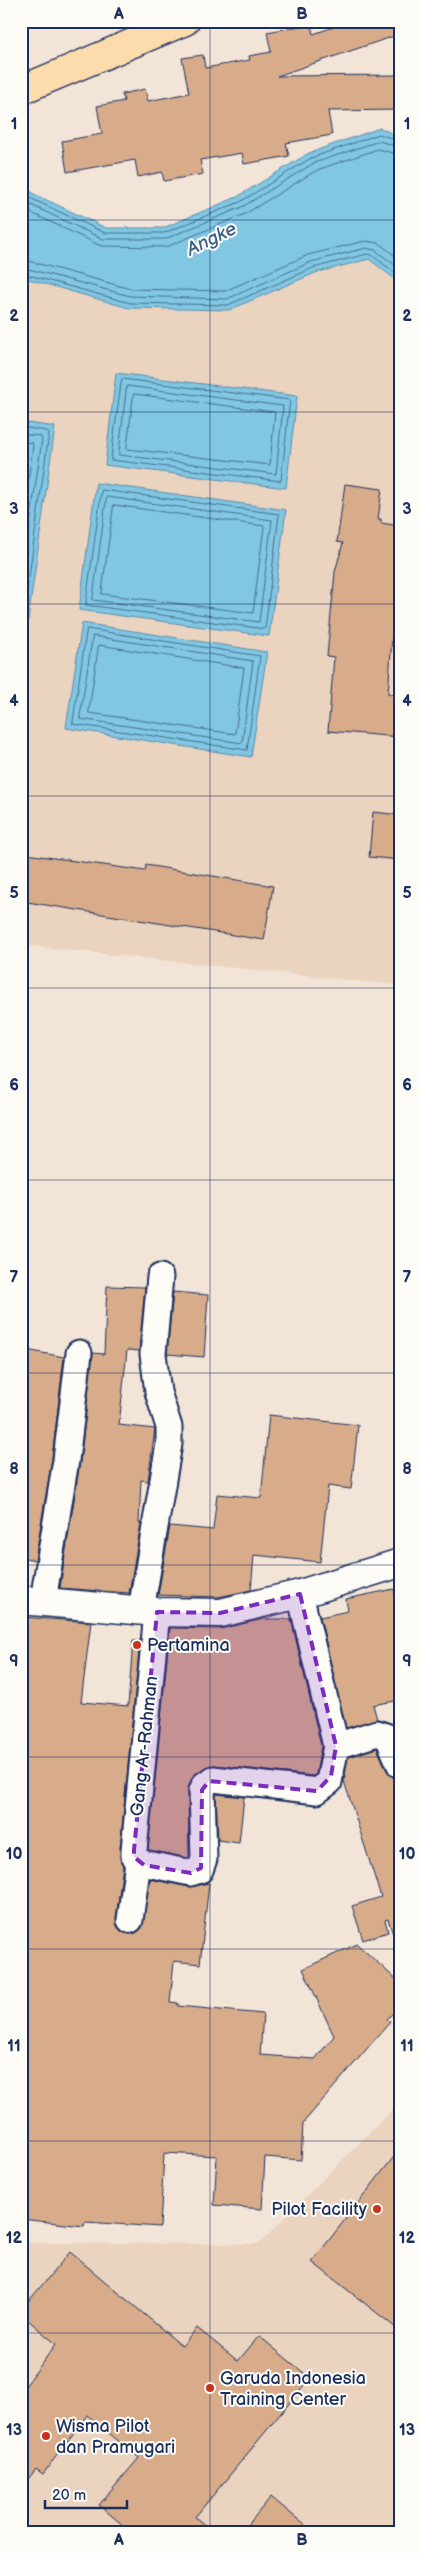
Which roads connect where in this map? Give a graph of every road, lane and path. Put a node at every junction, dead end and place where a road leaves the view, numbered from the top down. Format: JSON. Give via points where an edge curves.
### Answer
{"nodes":[{"id":1,"x":185,"y":21,"type":"edge"},
{"id":2,"x":21,"y":90,"type":"edge"},
{"id":3,"x":160,"y":1277,"type":"dead end"},
{"id":4,"x":79,"y":1353,"type":"dead end"},
{"id":5,"x":400,"y":1563,"type":"edge"},
{"id":6,"x":300,"y":1594,"type":"junction"},
{"id":7,"x":32,"y":1601,"type":"edge"},
{"id":8,"x":149,"y":1611,"type":"junction"},
{"id":9,"x":336,"y":1746,"type":"junction"},
{"id":10,"x":400,"y":1765,"type":"edge"},
{"id":11,"x":136,"y":1856,"type":"junction"},
{"id":12,"x":130,"y":1920,"type":"dead end"}],
"edges":[{"from":1,"to":2,"type":"main road"},
{"from":3,"to":8,"type":"street","name":"Gang Ar-Rahman","via":[[153,1354],[158,1392],[169,1427],[169,1444]]},
{"from":4,"to":7,"type":"street","via":[[66,1460]]},
{"from":5,"to":6,"type":"main road"},
{"from":6,"to":8,"type":"main road","via":[[220,1614]]},
{"from":6,"to":9,"type":"street"},
{"from":7,"to":8,"type":"main road"},
{"from":8,"to":11,"type":"street","name":"Gang Ar-Rahman"},
{"from":9,"to":10,"type":"street","via":[[382,1733],[388,1737]]},
{"from":9,"to":11,"type":"street","via":[[329,1782],[317,1791],[213,1779],[205,1784],[202,1790],[204,1859],[202,1868],[196,1872]]},
{"from":11,"to":12,"type":"street","name":"Gang Ar-Rahman"}]}
